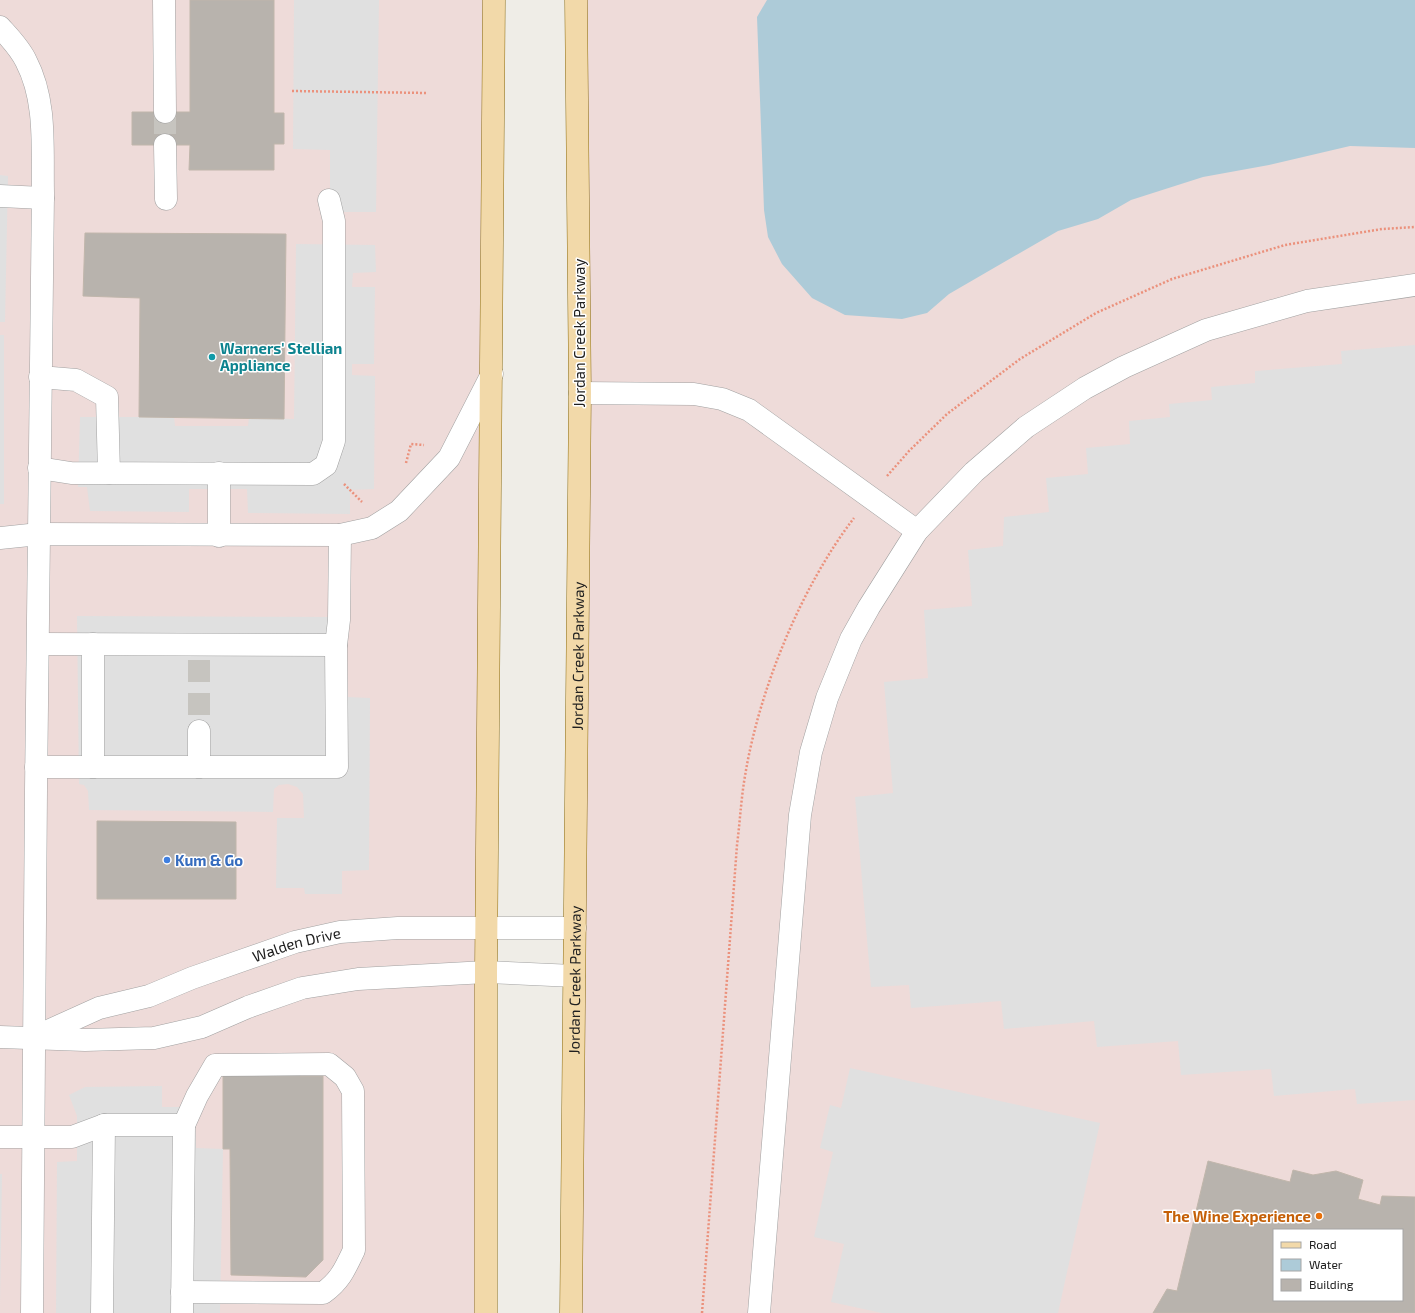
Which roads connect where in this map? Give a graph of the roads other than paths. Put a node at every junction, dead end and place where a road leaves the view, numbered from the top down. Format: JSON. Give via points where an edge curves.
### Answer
{"nodes":[{"id":1,"x":164,"y":0,"type":"edge"},
{"id":2,"x":494,"y":0,"type":"edge"},
{"id":3,"x":576,"y":0,"type":"edge"},
{"id":4,"x":0,"y":27,"type":"edge"},
{"id":5,"x":165,"y":112,"type":"tunnel mouth"},
{"id":6,"x":165,"y":145,"type":"tunnel mouth"},
{"id":7,"x":0,"y":196,"type":"edge"},
{"id":8,"x":43,"y":198,"type":"junction"},
{"id":9,"x":166,"y":199,"type":"dead end"},
{"id":10,"x":329,"y":200,"type":"dead end"},
{"id":11,"x":1415,"y":286,"type":"edge"},
{"id":12,"x":492,"y":374,"type":"junction"},
{"id":13,"x":40,"y":378,"type":"junction"},
{"id":14,"x":580,"y":393,"type":"junction"},
{"id":15,"x":39,"y":468,"type":"junction"},
{"id":16,"x":108,"y":473,"type":"junction"},
{"id":17,"x":218,"y":473,"type":"junction"},
{"id":18,"x":917,"y":531,"type":"junction"},
{"id":19,"x":39,"y":534,"type":"junction"},
{"id":20,"x":340,"y":535,"type":"junction"},
{"id":21,"x":219,"y":536,"type":"junction"},
{"id":22,"x":0,"y":538,"type":"edge"},
{"id":23,"x":38,"y":644,"type":"junction"},
{"id":24,"x":93,"y":644,"type":"junction"},
{"id":25,"x":336,"y":645,"type":"junction"},
{"id":26,"x":198,"y":731,"type":"tunnel mouth"},
{"id":27,"x":36,"y":767,"type":"junction"},
{"id":28,"x":93,"y":767,"type":"junction"},
{"id":29,"x":198,"y":767,"type":"junction"},
{"id":30,"x":487,"y":928,"type":"junction"},
{"id":31,"x":575,"y":928,"type":"junction"},
{"id":32,"x":486,"y":972,"type":"junction"},
{"id":33,"x":574,"y":976,"type":"junction"},
{"id":34,"x":0,"y":1038,"type":"edge"},
{"id":35,"x":34,"y":1038,"type":"junction"},
{"id":36,"x":104,"y":1125,"type":"junction"},
{"id":37,"x":184,"y":1125,"type":"junction"},
{"id":38,"x":0,"y":1137,"type":"edge"},
{"id":39,"x":33,"y":1137,"type":"junction"},
{"id":40,"x":182,"y":1303,"type":"edge"},
{"id":41,"x":32,"y":1313,"type":"edge"},
{"id":42,"x":102,"y":1313,"type":"edge"},
{"id":43,"x":486,"y":1313,"type":"edge"},
{"id":44,"x":571,"y":1313,"type":"edge"},
{"id":45,"x":759,"y":1313,"type":"edge"}],
"edges":[{"from":1,"to":5,"type":"lane"},
{"from":2,"to":12,"type":"main road"},
{"from":3,"to":14,"type":"main road","name":"Jordan Creek Parkway"},
{"from":4,"to":8,"type":"lane","via":[[26,59],[37,92],[42,114]]},
{"from":6,"to":9,"type":"lane"},
{"from":7,"to":8,"type":"lane"},
{"from":8,"to":13,"type":"lane"},
{"from":10,"to":17,"type":"lane","via":[[334,221],[334,442],[326,465],[313,474]]},
{"from":11,"to":18,"type":"lane","via":[[1347,294],[1269,310],[1206,330],[1124,367],[1085,388],[1026,427],[974,472]]},
{"from":12,"to":20,"type":"lane","via":[[448,458],[399,511],[372,528]]},
{"from":12,"to":30,"type":"main road"},
{"from":13,"to":15,"type":"lane"},
{"from":13,"to":16,"type":"lane","via":[[76,380],[107,397]]},
{"from":14,"to":18,"type":"lane","via":[[694,394],[722,400],[749,410]]},
{"from":14,"to":31,"type":"main road","name":"Jordan Creek Parkway"},
{"from":15,"to":16,"type":"lane","via":[[71,473]]},
{"from":15,"to":19,"type":"lane"},
{"from":16,"to":17,"type":"lane"},
{"from":17,"to":21,"type":"lane"},
{"from":18,"to":45,"type":"lane","via":[[868,607],[851,639],[827,698],[811,752],[800,815]]},
{"from":19,"to":21,"type":"lane"},
{"from":19,"to":22,"type":"lane"},
{"from":19,"to":23,"type":"lane"},
{"from":20,"to":21,"type":"lane"},
{"from":20,"to":25,"type":"lane","via":[[339,620]]},
{"from":23,"to":24,"type":"lane"},
{"from":23,"to":27,"type":"lane"},
{"from":24,"to":25,"type":"lane","via":[[198,652]]},
{"from":24,"to":28,"type":"lane"},
{"from":25,"to":29,"type":"lane","via":[[337,767]]},
{"from":26,"to":29,"type":"lane"},
{"from":27,"to":28,"type":"lane"},
{"from":27,"to":35,"type":"lane"},
{"from":28,"to":29,"type":"lane"},
{"from":30,"to":31,"type":"lane","name":"Walden Drive"},
{"from":30,"to":32,"type":"main road"},
{"from":30,"to":35,"type":"lane","name":"Walden Drive","via":[[398,928],[340,932],[295,942],[148,996],[99,1008]]},
{"from":31,"to":33,"type":"main road","name":"Jordan Creek Parkway"},
{"from":32,"to":33,"type":"lane","name":"Walden Drive"},
{"from":32,"to":35,"type":"lane","name":"Walden Drive","via":[[358,979],[302,988],[202,1027],[154,1038]]},
{"from":32,"to":43,"type":"main road"},
{"from":33,"to":44,"type":"main road","name":"Jordan Creek Parkway"},
{"from":34,"to":35,"type":"lane","name":"Walden Drive"},
{"from":35,"to":39,"type":"lane"},
{"from":36,"to":37,"type":"lane"},
{"from":36,"to":39,"type":"lane","via":[[72,1137]]},
{"from":36,"to":42,"type":"lane"},
{"from":37,"to":40,"type":"lane"},
{"from":37,"to":40,"type":"lane","via":[[215,1065],[329,1064],[345,1077],[353,1091],[354,1250],[335,1284],[323,1293]]},
{"from":38,"to":39,"type":"lane"},
{"from":39,"to":41,"type":"lane"}]}
